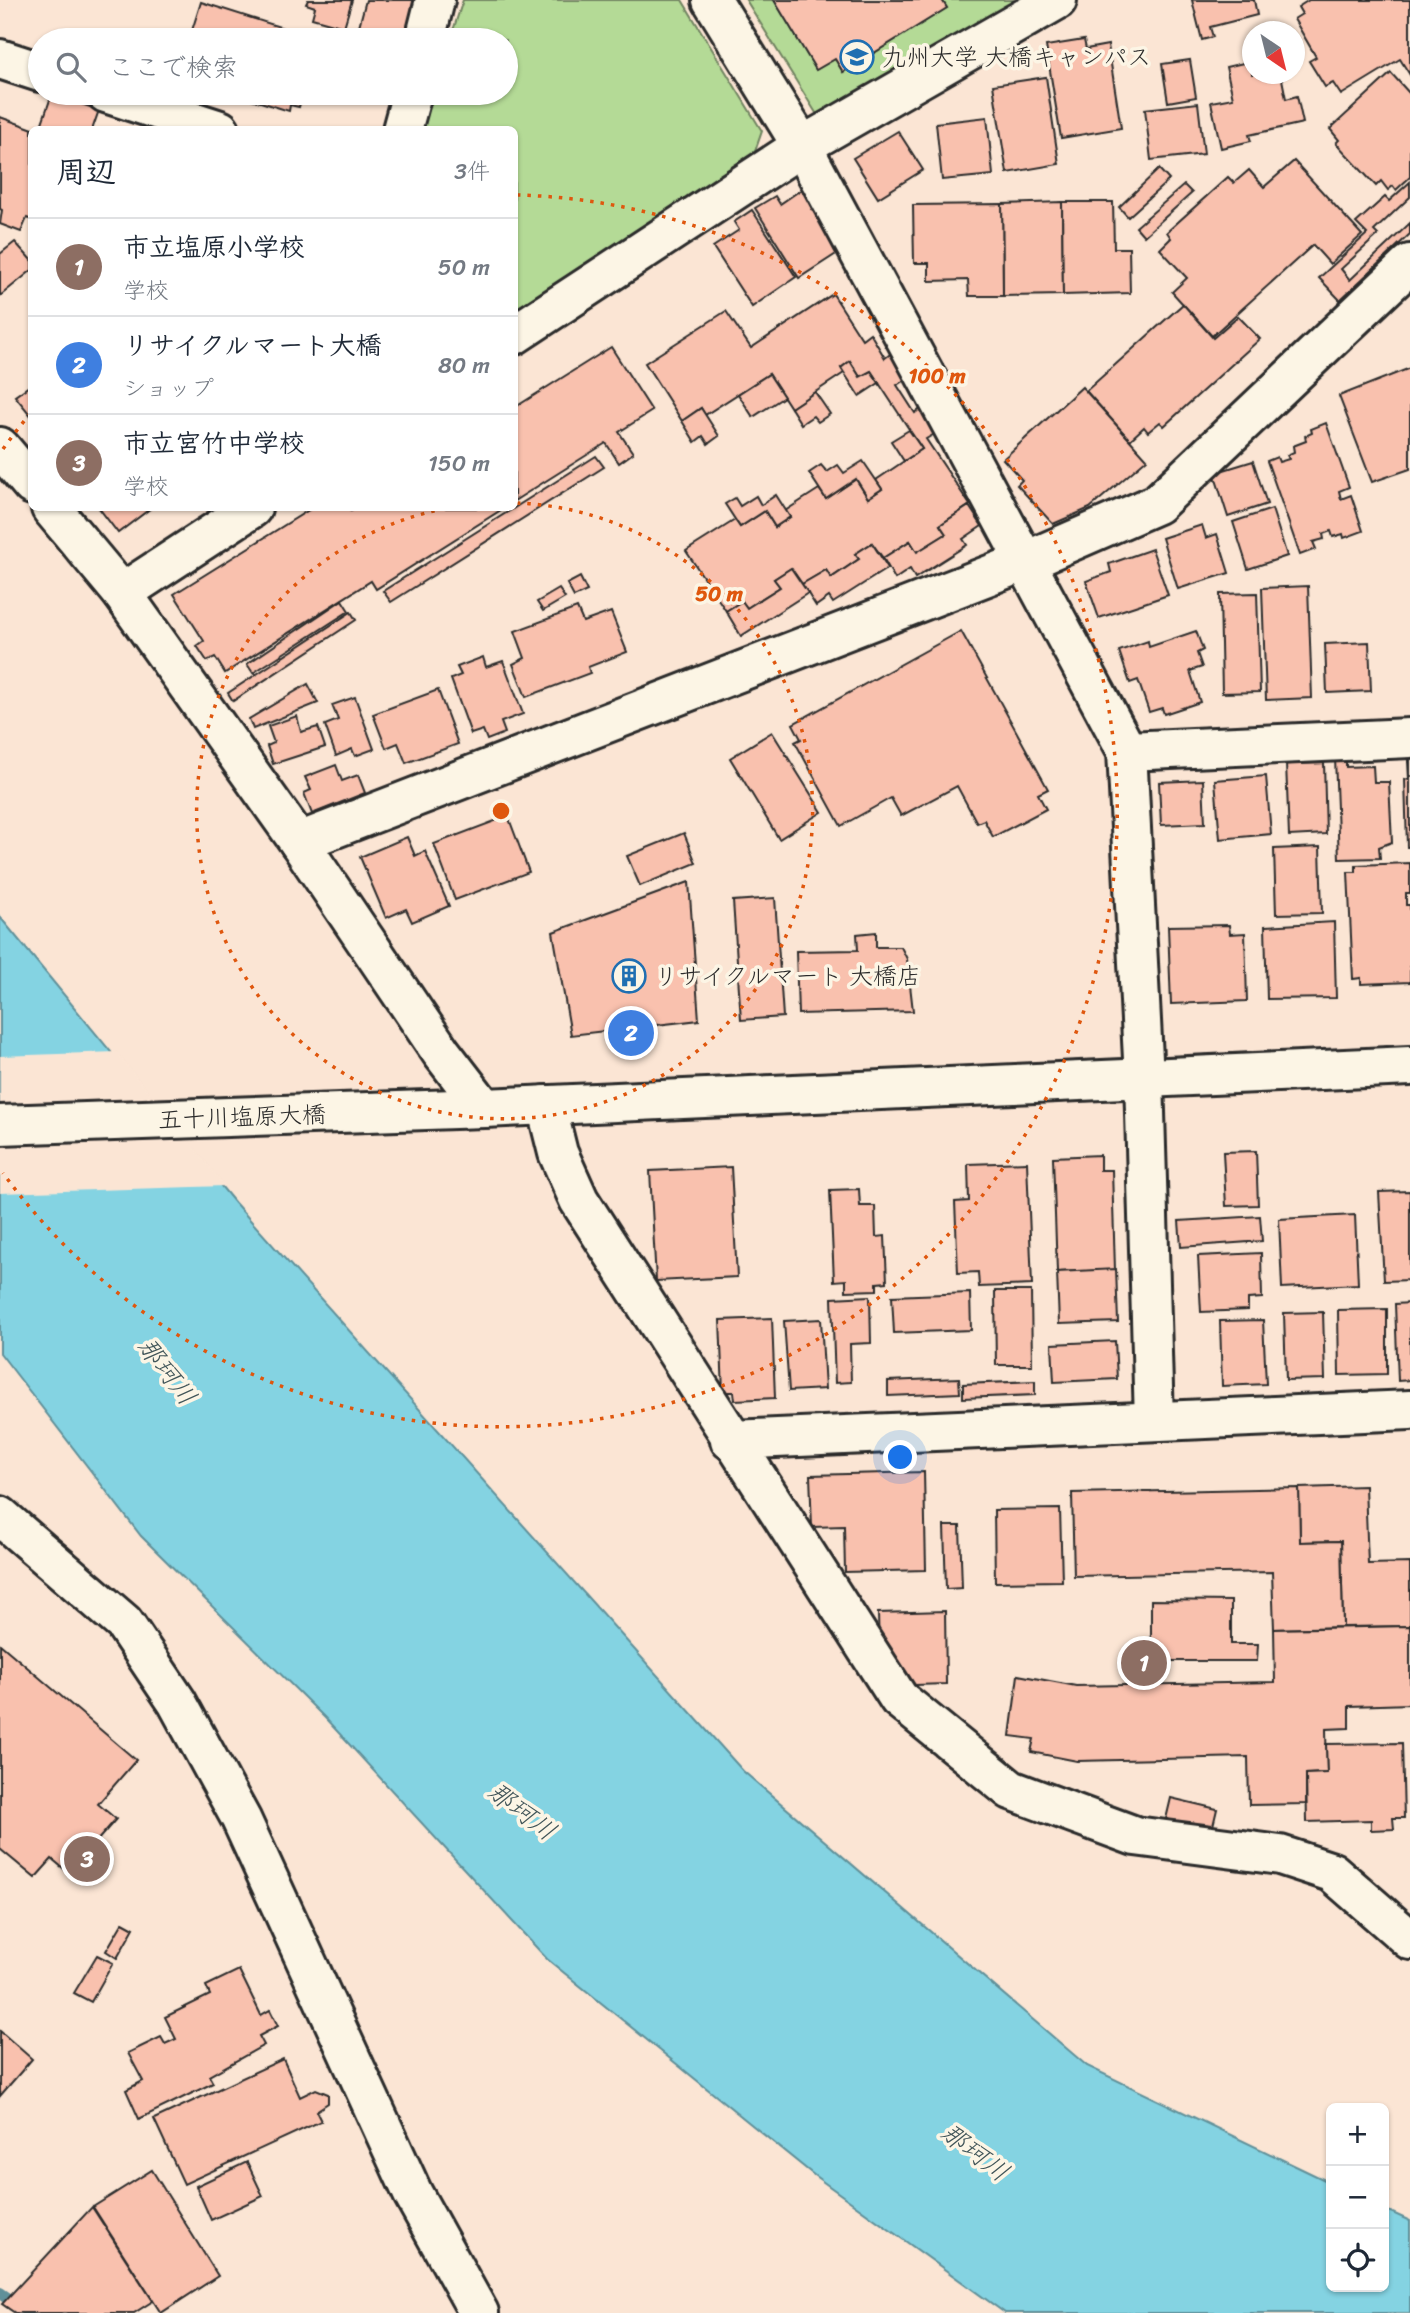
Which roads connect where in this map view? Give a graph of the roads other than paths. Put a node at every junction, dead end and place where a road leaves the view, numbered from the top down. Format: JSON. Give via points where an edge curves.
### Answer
{"nodes":[{"id":1,"x":435,"y":0,"type":"edge"},
{"id":2,"x":712,"y":0,"type":"edge"},
{"id":3,"x":1057,"y":0,"type":"edge"},
{"id":4,"x":428,"y":28,"type":"edge"},
{"id":5,"x":0,"y":59,"type":"edge"},
{"id":6,"x":28,"y":68,"type":"edge"},
{"id":7,"x":143,"y":105,"type":"edge"},
{"id":8,"x":409,"y":105,"type":"edge"},
{"id":9,"x":208,"y":126,"type":"edge"},
{"id":10,"x":403,"y":126,"type":"edge"},
{"id":11,"x":802,"y":146,"type":"junction"},
{"id":12,"x":1410,"y":264,"type":"edge"},
{"id":13,"x":518,"y":332,"type":"edge"},
{"id":14,"x":0,"y":447,"type":"edge"},
{"id":15,"x":28,"y":480,"type":"edge"},
{"id":16,"x":54,"y":511,"type":"edge"},
{"id":17,"x":248,"y":511,"type":"edge"},
{"id":18,"x":1026,"y":561,"type":"junction"},
{"id":19,"x":122,"y":593,"type":"junction"},
{"id":20,"x":1410,"y":738,"type":"edge"},
{"id":21,"x":1127,"y":751,"type":"junction"},
{"id":22,"x":299,"y":842,"type":"junction"},
{"id":23,"x":1410,"y":1066,"type":"edge"},
{"id":24,"x":1144,"y":1078,"type":"junction"},
{"id":25,"x":546,"y":1105,"type":"junction"},
{"id":26,"x":484,"y":1108,"type":"junction"},
{"id":27,"x":0,"y":1125,"type":"edge"},
{"id":28,"x":1410,"y":1410,"type":"edge"},
{"id":29,"x":1154,"y":1420,"type":"junction"},
{"id":30,"x":730,"y":1440,"type":"junction"},
{"id":31,"x":0,"y":1516,"type":"edge"},
{"id":32,"x":1410,"y":1940,"type":"edge"},
{"id":33,"x":479,"y":2313,"type":"edge"}],
"edges":[{"from":1,"to":4,"type":"street"},
{"from":2,"to":11,"type":"street"},
{"from":3,"to":11,"type":"street"},
{"from":5,"to":6,"type":"street"},
{"from":7,"to":9,"type":"street"},
{"from":8,"to":10,"type":"street"},
{"from":11,"to":13,"type":"street"},
{"from":11,"to":18,"type":"street"},
{"from":12,"to":18,"type":"street","via":[[1157,504]]},
{"from":14,"to":15,"type":"street"},
{"from":16,"to":19,"type":"street"},
{"from":17,"to":19,"type":"street"},
{"from":18,"to":21,"type":"street"},
{"from":18,"to":22,"type":"street"},
{"from":19,"to":22,"type":"street"},
{"from":20,"to":21,"type":"street"},
{"from":21,"to":24,"type":"street"},
{"from":22,"to":26,"type":"street"},
{"from":23,"to":24,"type":"street","name":"五十川塩原大橋"},
{"from":24,"to":25,"type":"street","name":"五十川塩原大橋"},
{"from":24,"to":29,"type":"street"},
{"from":25,"to":26,"type":"street","name":"五十川塩原大橋"},
{"from":25,"to":30,"type":"street","via":[[558,1153],[579,1200]]},
{"from":26,"to":27,"type":"street","name":"五十川塩原大橋"},
{"from":28,"to":29,"type":"street"},
{"from":29,"to":30,"type":"street"},
{"from":30,"to":32,"type":"street","via":[[899,1699],[1012,1790],[1135,1836],[1280,1855],[1332,1872]]},
{"from":31,"to":33,"type":"street","via":[[124,1623],[177,1702],[242,1819],[413,2194]]}]}
